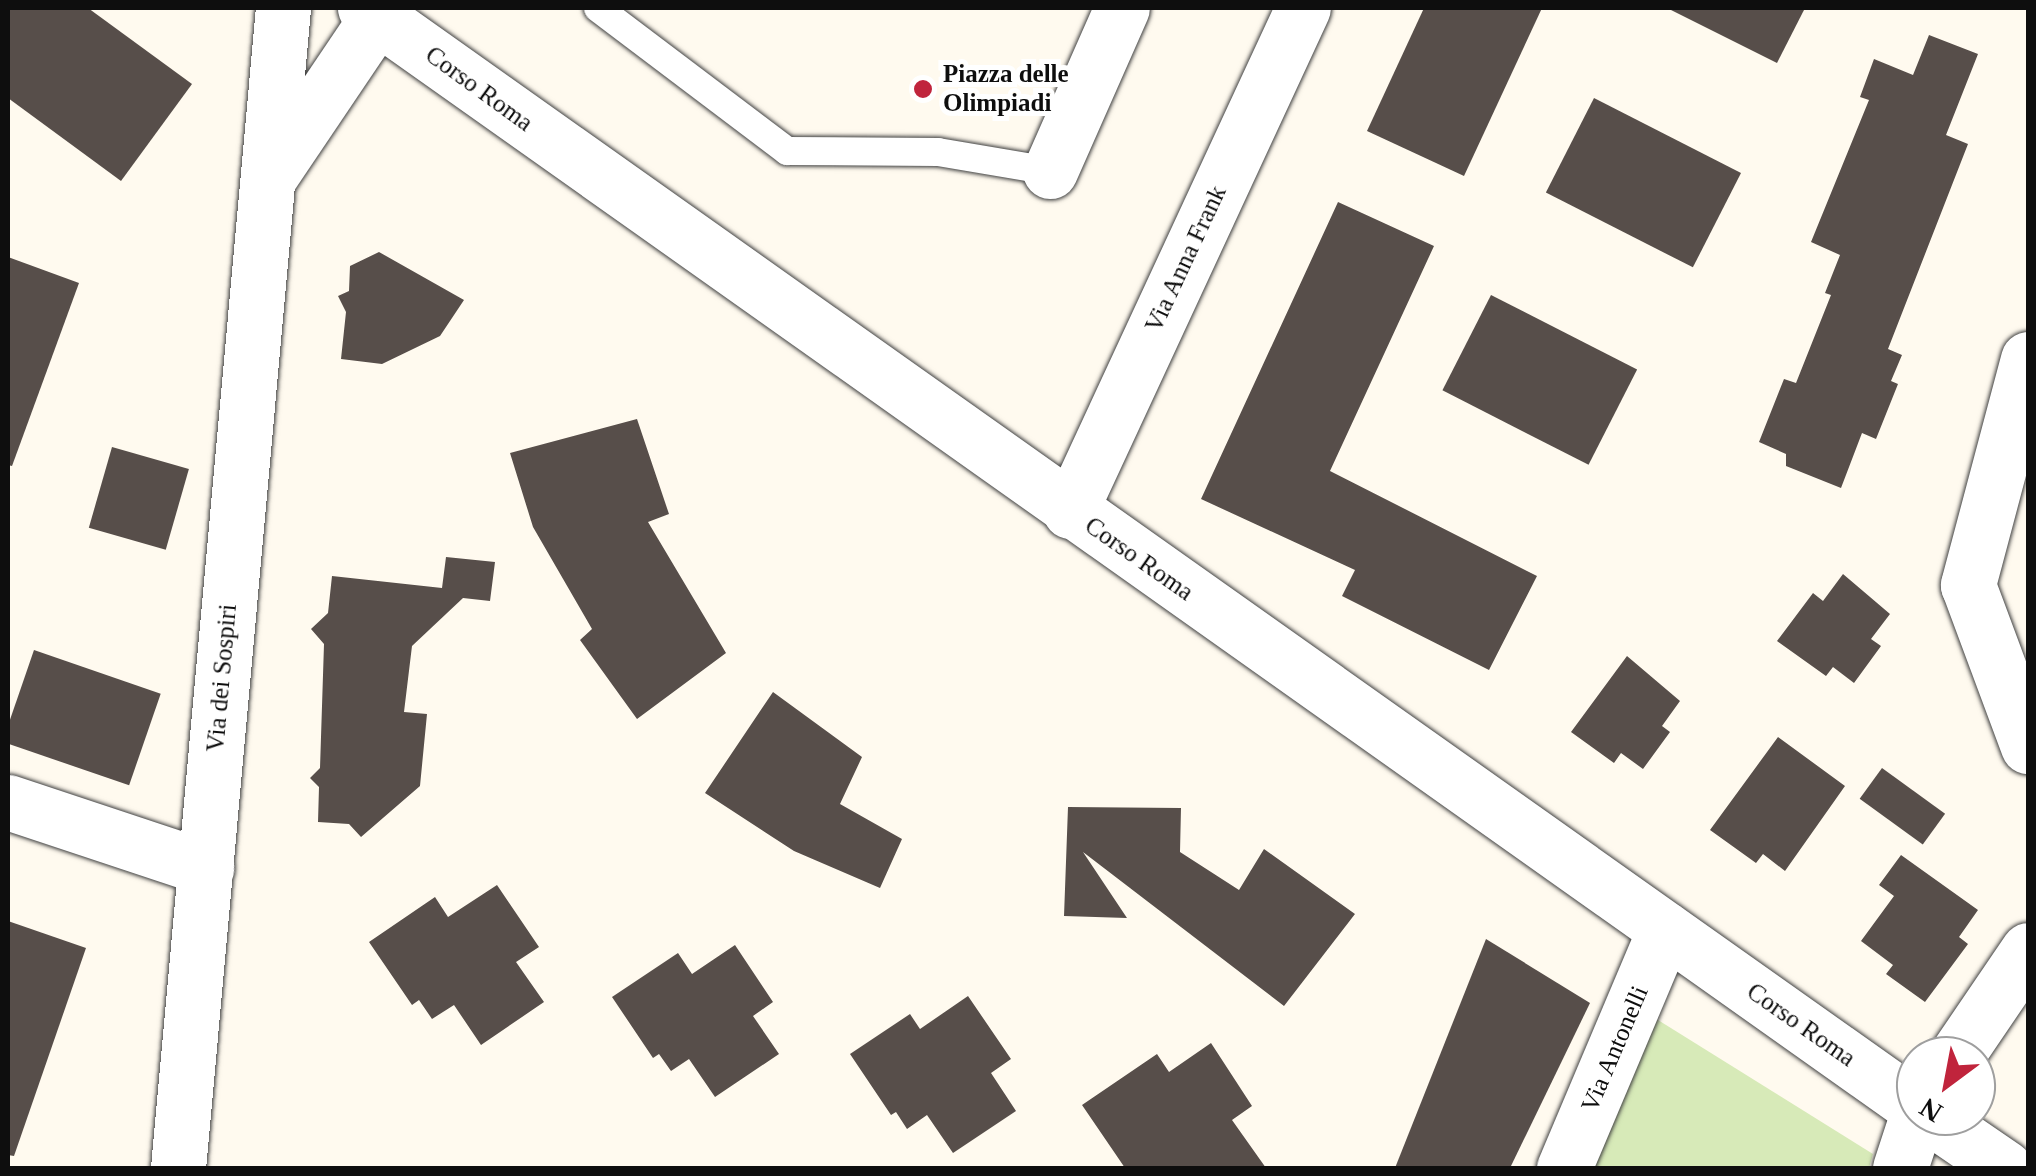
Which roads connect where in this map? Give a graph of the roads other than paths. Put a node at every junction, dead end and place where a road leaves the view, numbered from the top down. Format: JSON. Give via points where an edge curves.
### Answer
{"nodes":[{"id":1,"x":283,"y":8,"type":"edge"},
{"id":2,"x":598,"y":8,"type":"edge"},
{"id":3,"x":1122,"y":8,"type":"edge"},
{"id":4,"x":1303,"y":8,"type":"edge"},
{"id":5,"x":371,"y":12,"type":"edge"},
{"id":6,"x":1050,"y":171,"type":"joint"},
{"id":7,"x":263,"y":187,"type":"junction"},
{"id":8,"x":2028,"y":359,"type":"edge"},
{"id":9,"x":1070,"y":511,"type":"junction"},
{"id":10,"x":2028,"y":746,"type":"edge"},
{"id":11,"x":8,"y":802,"type":"edge"},
{"id":12,"x":206,"y":868,"type":"junction"},
{"id":13,"x":1665,"y":929,"type":"junction"},
{"id":14,"x":2028,"y":950,"type":"edge"},
{"id":15,"x":1970,"y":1036,"type":"edge"},
{"id":16,"x":1896,"y":1093,"type":"edge"},
{"id":17,"x":1910,"y":1136,"type":"edge"},
{"id":18,"x":1958,"y":1136,"type":"edge"},
{"id":19,"x":178,"y":1168,"type":"edge"},
{"id":20,"x":1564,"y":1168,"type":"edge"},
{"id":21,"x":1900,"y":1168,"type":"edge"},
{"id":22,"x":2005,"y":1168,"type":"edge"}],
"edges":[{"from":1,"to":7,"type":"street","name":"Via dei Sospiri"},
{"from":2,"to":6,"type":"lane","via":[[787,151],[938,152]]},
{"from":3,"to":6,"type":"street"},
{"from":4,"to":9,"type":"street","name":"Via Anna Frank"},
{"from":5,"to":7,"type":"street","name":"Via dei Sospiri"},
{"from":5,"to":9,"type":"street","name":"Corso Roma"},
{"from":7,"to":12,"type":"street","name":"Via dei Sospiri"},
{"from":8,"to":10,"type":"street","via":[[1968,585]]},
{"from":9,"to":13,"type":"street","name":"Corso Roma"},
{"from":11,"to":12,"type":"street"},
{"from":12,"to":19,"type":"street","name":"Via dei Sospiri"},
{"from":13,"to":16,"type":"street","name":"Corso Roma"},
{"from":13,"to":20,"type":"street","name":"Via Antonelli"},
{"from":14,"to":15,"type":"street"},
{"from":17,"to":21,"type":"street"},
{"from":18,"to":22,"type":"street"}]}
